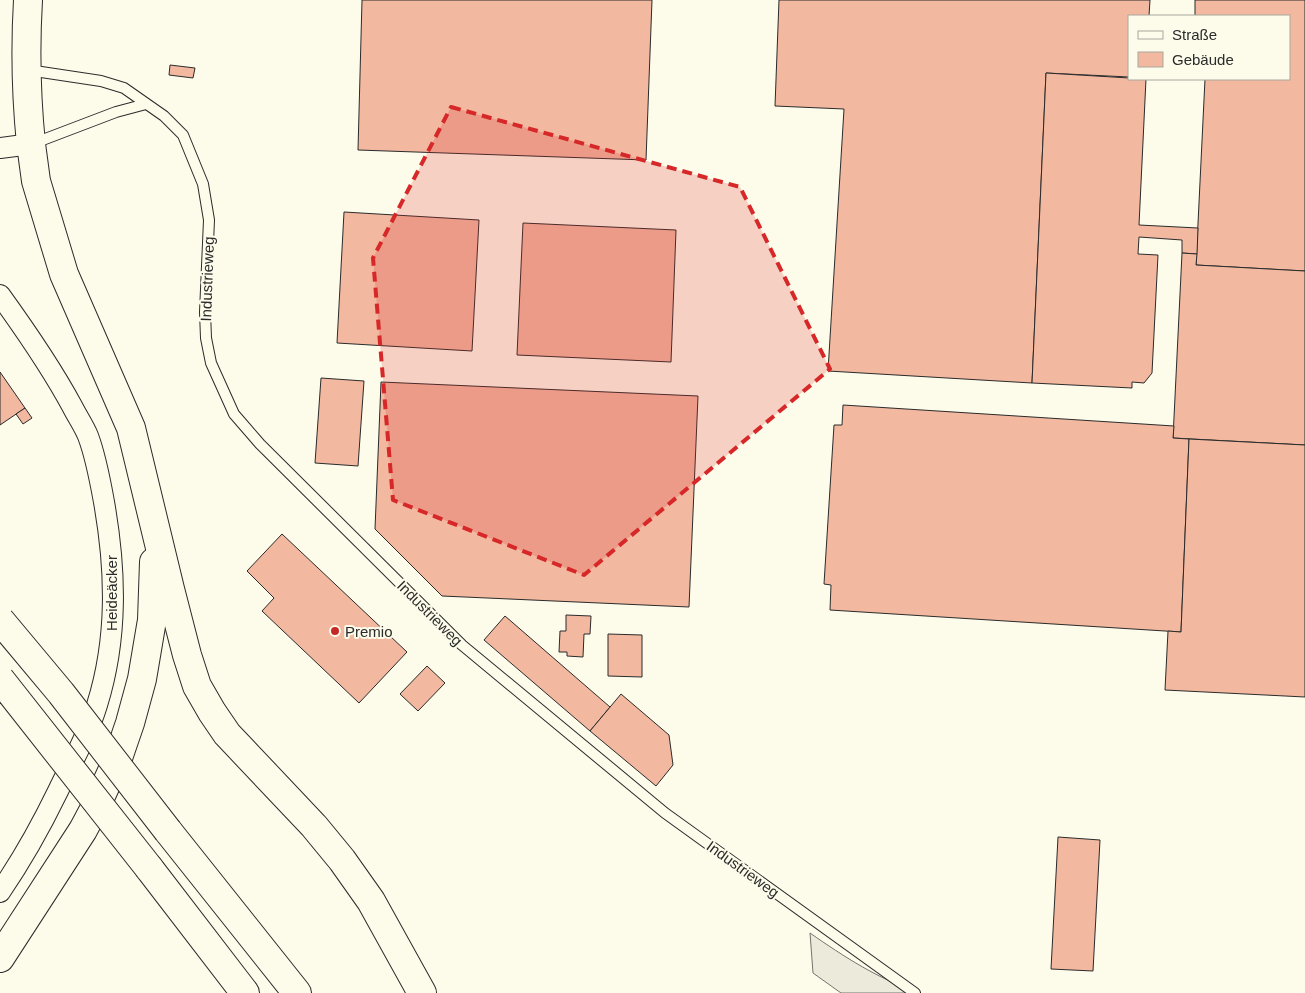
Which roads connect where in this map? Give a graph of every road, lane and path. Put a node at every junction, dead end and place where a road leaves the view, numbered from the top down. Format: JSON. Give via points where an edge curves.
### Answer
{"nodes":[{"id":1,"x":28,"y":0,"type":"edge"},
{"id":2,"x":26,"y":69,"type":"junction"},
{"id":3,"x":146,"y":104,"type":"junction"},
{"id":4,"x":31,"y":144,"type":"junction"},
{"id":5,"x":0,"y":148,"type":"edge"},
{"id":6,"x":0,"y":295,"type":"edge"},
{"id":7,"x":155,"y":528,"type":"junction"},
{"id":8,"x":0,"y":620,"type":"edge"},
{"id":9,"x":0,"y":679,"type":"edge"},
{"id":10,"x":0,"y":892,"type":"edge"},
{"id":11,"x":0,"y":958,"type":"edge"},
{"id":12,"x":242,"y":990,"type":"edge"},
{"id":13,"x":297,"y":993,"type":"edge"},
{"id":14,"x":422,"y":993,"type":"edge"},
{"id":15,"x":915,"y":993,"type":"edge"}],
"edges":[{"from":1,"to":2,"type":"main road"},
{"from":2,"to":3,"type":"lane","name":"Industrieweg","via":[[101,81],[124,88]]},
{"from":2,"to":4,"type":"main road"},
{"from":3,"to":4,"type":"lane"},
{"from":3,"to":15,"type":"lane","name":"Industrieweg","via":[[183,135],[203,184],[209,220],[206,338],[211,363],[234,414],[260,444],[462,645],[665,813]]},
{"from":4,"to":5,"type":"street"},
{"from":4,"to":7,"type":"main road","via":[[36,180],[64,274],[131,428]]},
{"from":6,"to":10,"type":"street","name":"Heideäcker","via":[[36,345],[88,435],[110,534],[114,574],[114,612],[105,677],[86,735],[36,834]]},
{"from":7,"to":11,"type":"main road","via":[[152,620],[142,679],[118,758],[83,830]]},
{"from":7,"to":14,"type":"main road","via":[[197,686],[227,734],[342,860],[372,901]]},
{"from":8,"to":13,"type":"main road","bridge":true},
{"from":9,"to":12,"type":"main road","bridge":true}]}
